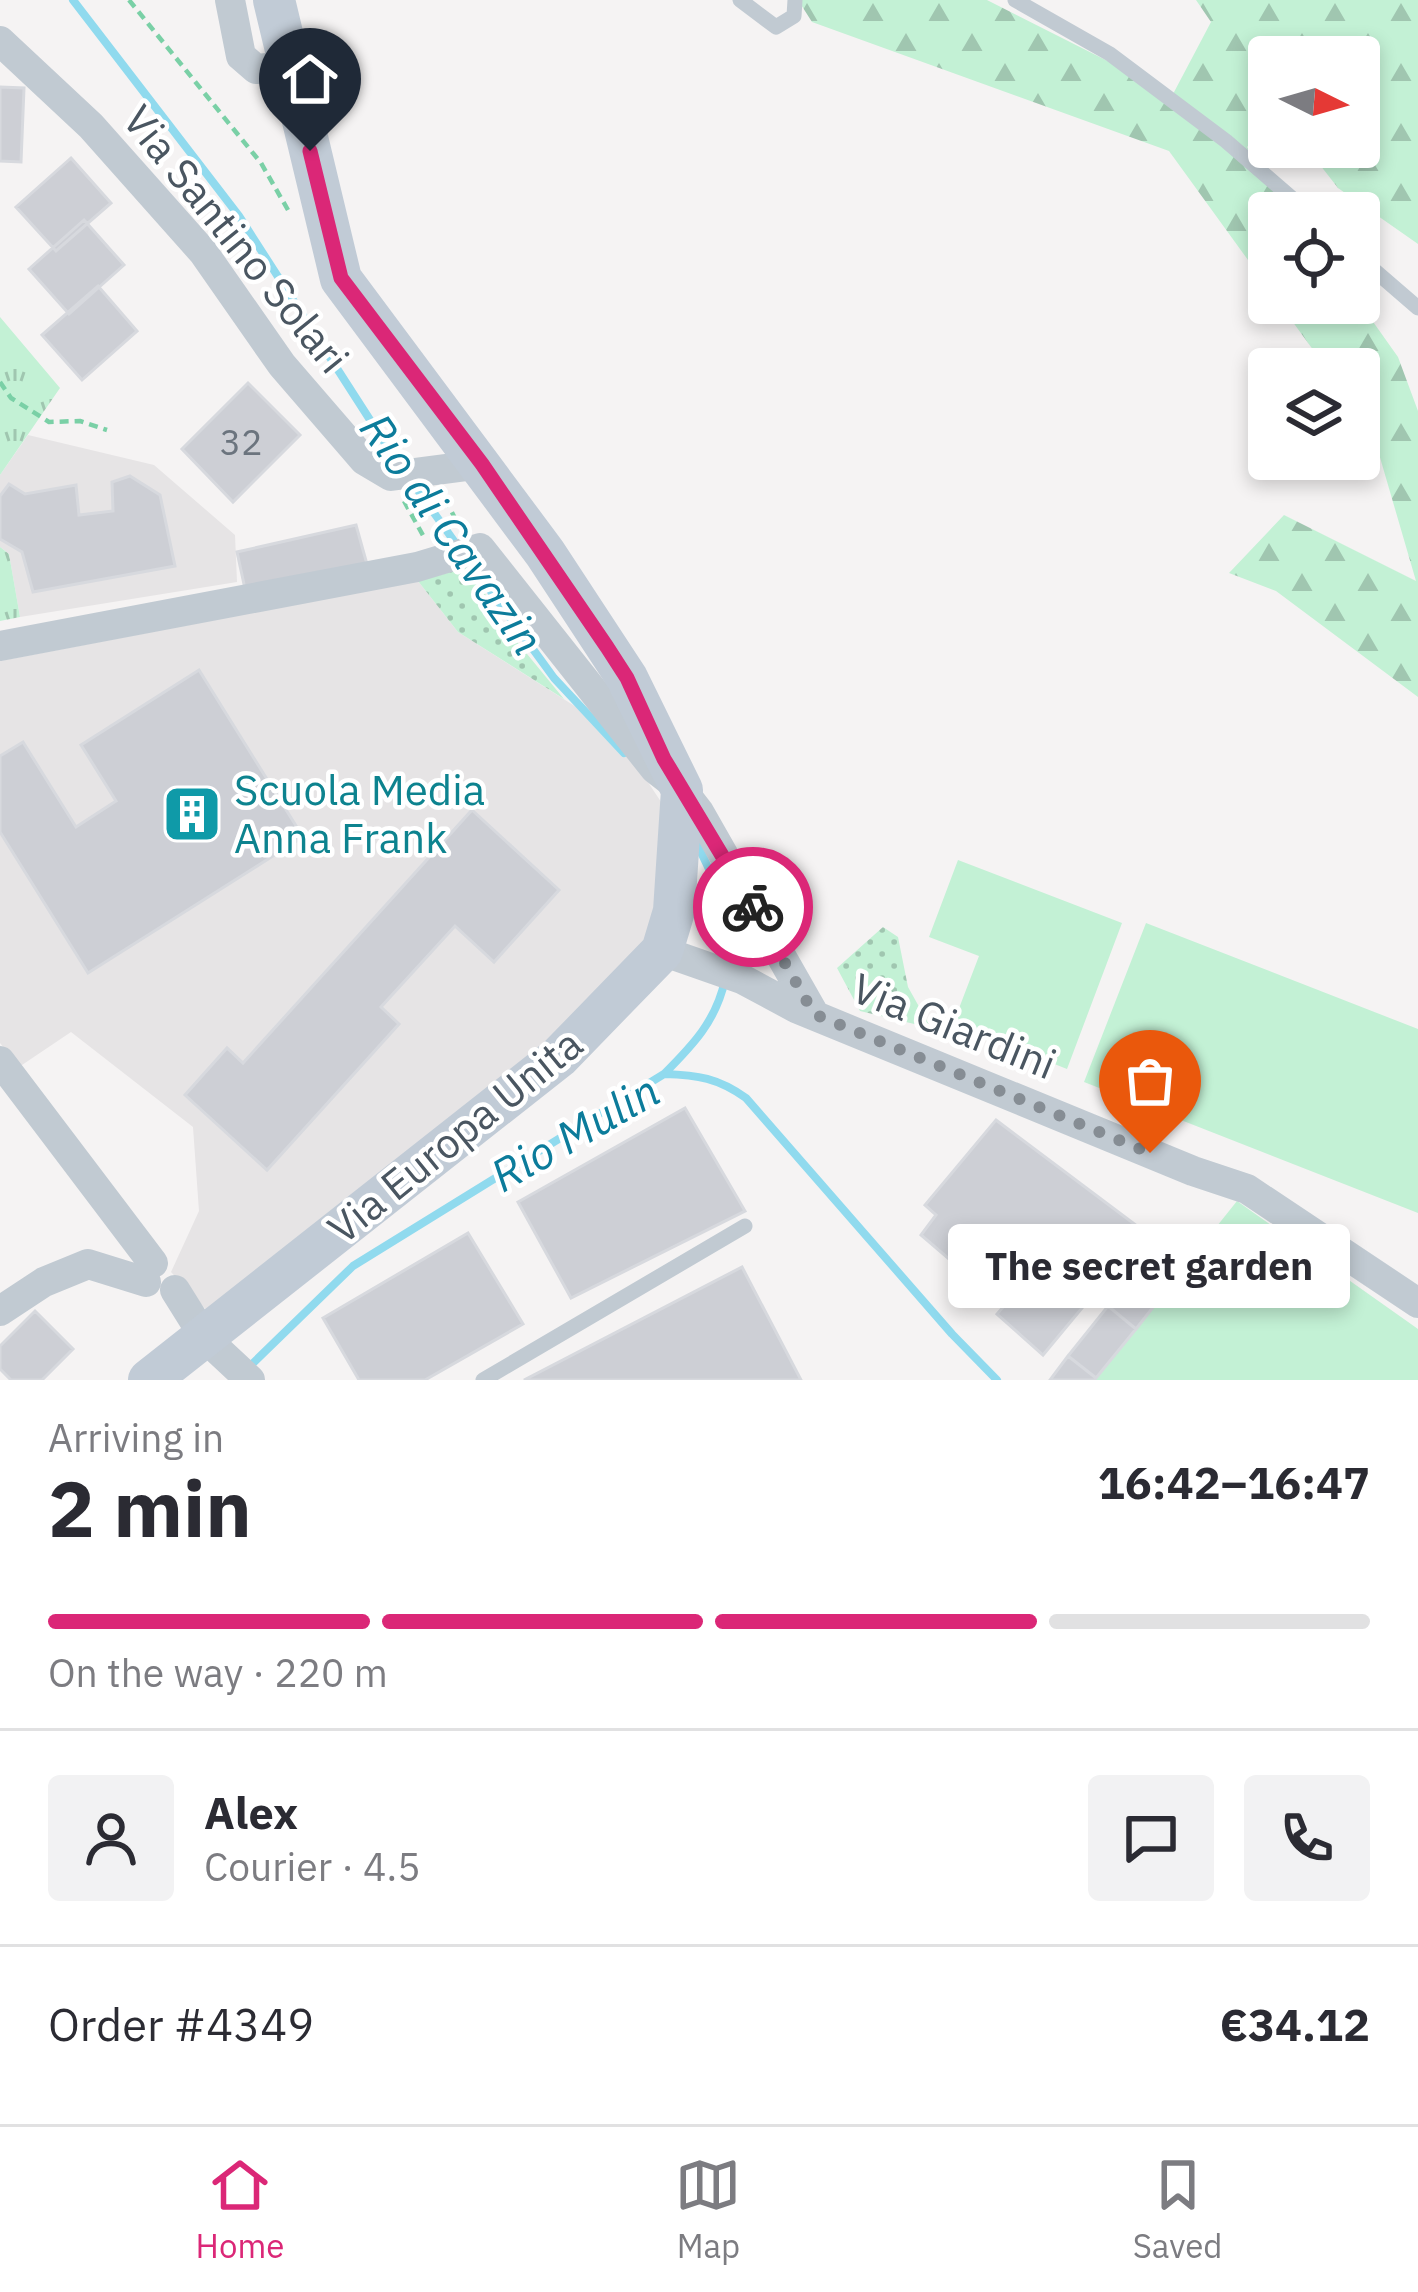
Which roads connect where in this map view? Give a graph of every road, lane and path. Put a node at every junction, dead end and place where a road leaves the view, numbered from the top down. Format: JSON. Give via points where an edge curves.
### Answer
{"nodes":[{"id":1,"x":230,"y":0,"type":"edge"},
{"id":2,"x":274,"y":0,"type":"edge"},
{"id":3,"x":740,"y":0,"type":"edge"},
{"id":4,"x":795,"y":0,"type":"edge"},
{"id":5,"x":1015,"y":0,"type":"edge"},
{"id":6,"x":0,"y":40,"type":"edge"},
{"id":7,"x":290,"y":66,"type":"junction"},
{"id":8,"x":1285,"y":192,"type":"edge"},
{"id":9,"x":1380,"y":275,"type":"edge"},
{"id":10,"x":1418,"y":308,"type":"edge"},
{"id":11,"x":0,"y":382,"type":"edge"},
{"id":12,"x":106,"y":430,"type":"dead end"},
{"id":13,"x":482,"y":464,"type":"junction"},
{"id":14,"x":431,"y":471,"type":"junction"},
{"id":15,"x":475,"y":549,"type":"junction"},
{"id":16,"x":0,"y":646,"type":"edge"},
{"id":17,"x":682,"y":790,"type":"junction"},
{"id":18,"x":668,"y":931,"type":"junction"},
{"id":19,"x":814,"y":1014,"type":"junction"},
{"id":20,"x":0,"y":1061,"type":"edge"},
{"id":21,"x":745,"y":1226,"type":"dead end"},
{"id":22,"x":158,"y":1278,"type":"junction"},
{"id":23,"x":1418,"y":1304,"type":"edge"},
{"id":24,"x":0,"y":1311,"type":"edge"},
{"id":25,"x":205,"y":1338,"type":"junction"},
{"id":26,"x":243,"y":1373,"type":"edge"},
{"id":27,"x":149,"y":1380,"type":"edge"},
{"id":28,"x":483,"y":1380,"type":"edge"}],
"edges":[{"from":1,"to":7,"type":"street","via":[[241,56],[256,69]]},
{"from":2,"to":7,"type":"main road"},
{"from":3,"to":4,"type":"lane","via":[[776,27],[794,16]]},
{"from":5,"to":8,"type":"lane","via":[[1110,54]]},
{"from":6,"to":14,"type":"street","name":"Via Santino Solari","via":[[203,252],[282,365],[364,460],[391,476]]},
{"from":7,"to":13,"type":"main road","via":[[341,278]]},
{"from":9,"to":10,"type":"lane"},
{"from":11,"to":12,"type":"path","via":[[49,422]]},
{"from":13,"to":14,"type":"street","name":"Via Santino Solari"},
{"from":13,"to":17,"type":"main road","via":[[627,678]]},
{"from":14,"to":15,"type":"path"},
{"from":15,"to":16,"type":"street","via":[[417,567]]},
{"from":15,"to":17,"type":"street","name":"Via Giardini","via":[[655,769]]},
{"from":17,"to":18,"type":"main road"},
{"from":17,"to":19,"type":"street","name":"Via Giardini"},
{"from":18,"to":19,"type":"street"},
{"from":18,"to":25,"type":"main road","name":"Via Europa Unita","via":[[560,1057]]},
{"from":19,"to":23,"type":"street","name":"Via Giardini","via":[[1247,1189]]},
{"from":20,"to":22,"type":"street"},
{"from":21,"to":28,"type":"lane"},
{"from":22,"to":24,"type":"street","via":[[88,1264]]},
{"from":22,"to":25,"type":"street"},
{"from":25,"to":26,"type":"street"},
{"from":25,"to":27,"type":"main road","name":"Via Europa Unita"}]}
